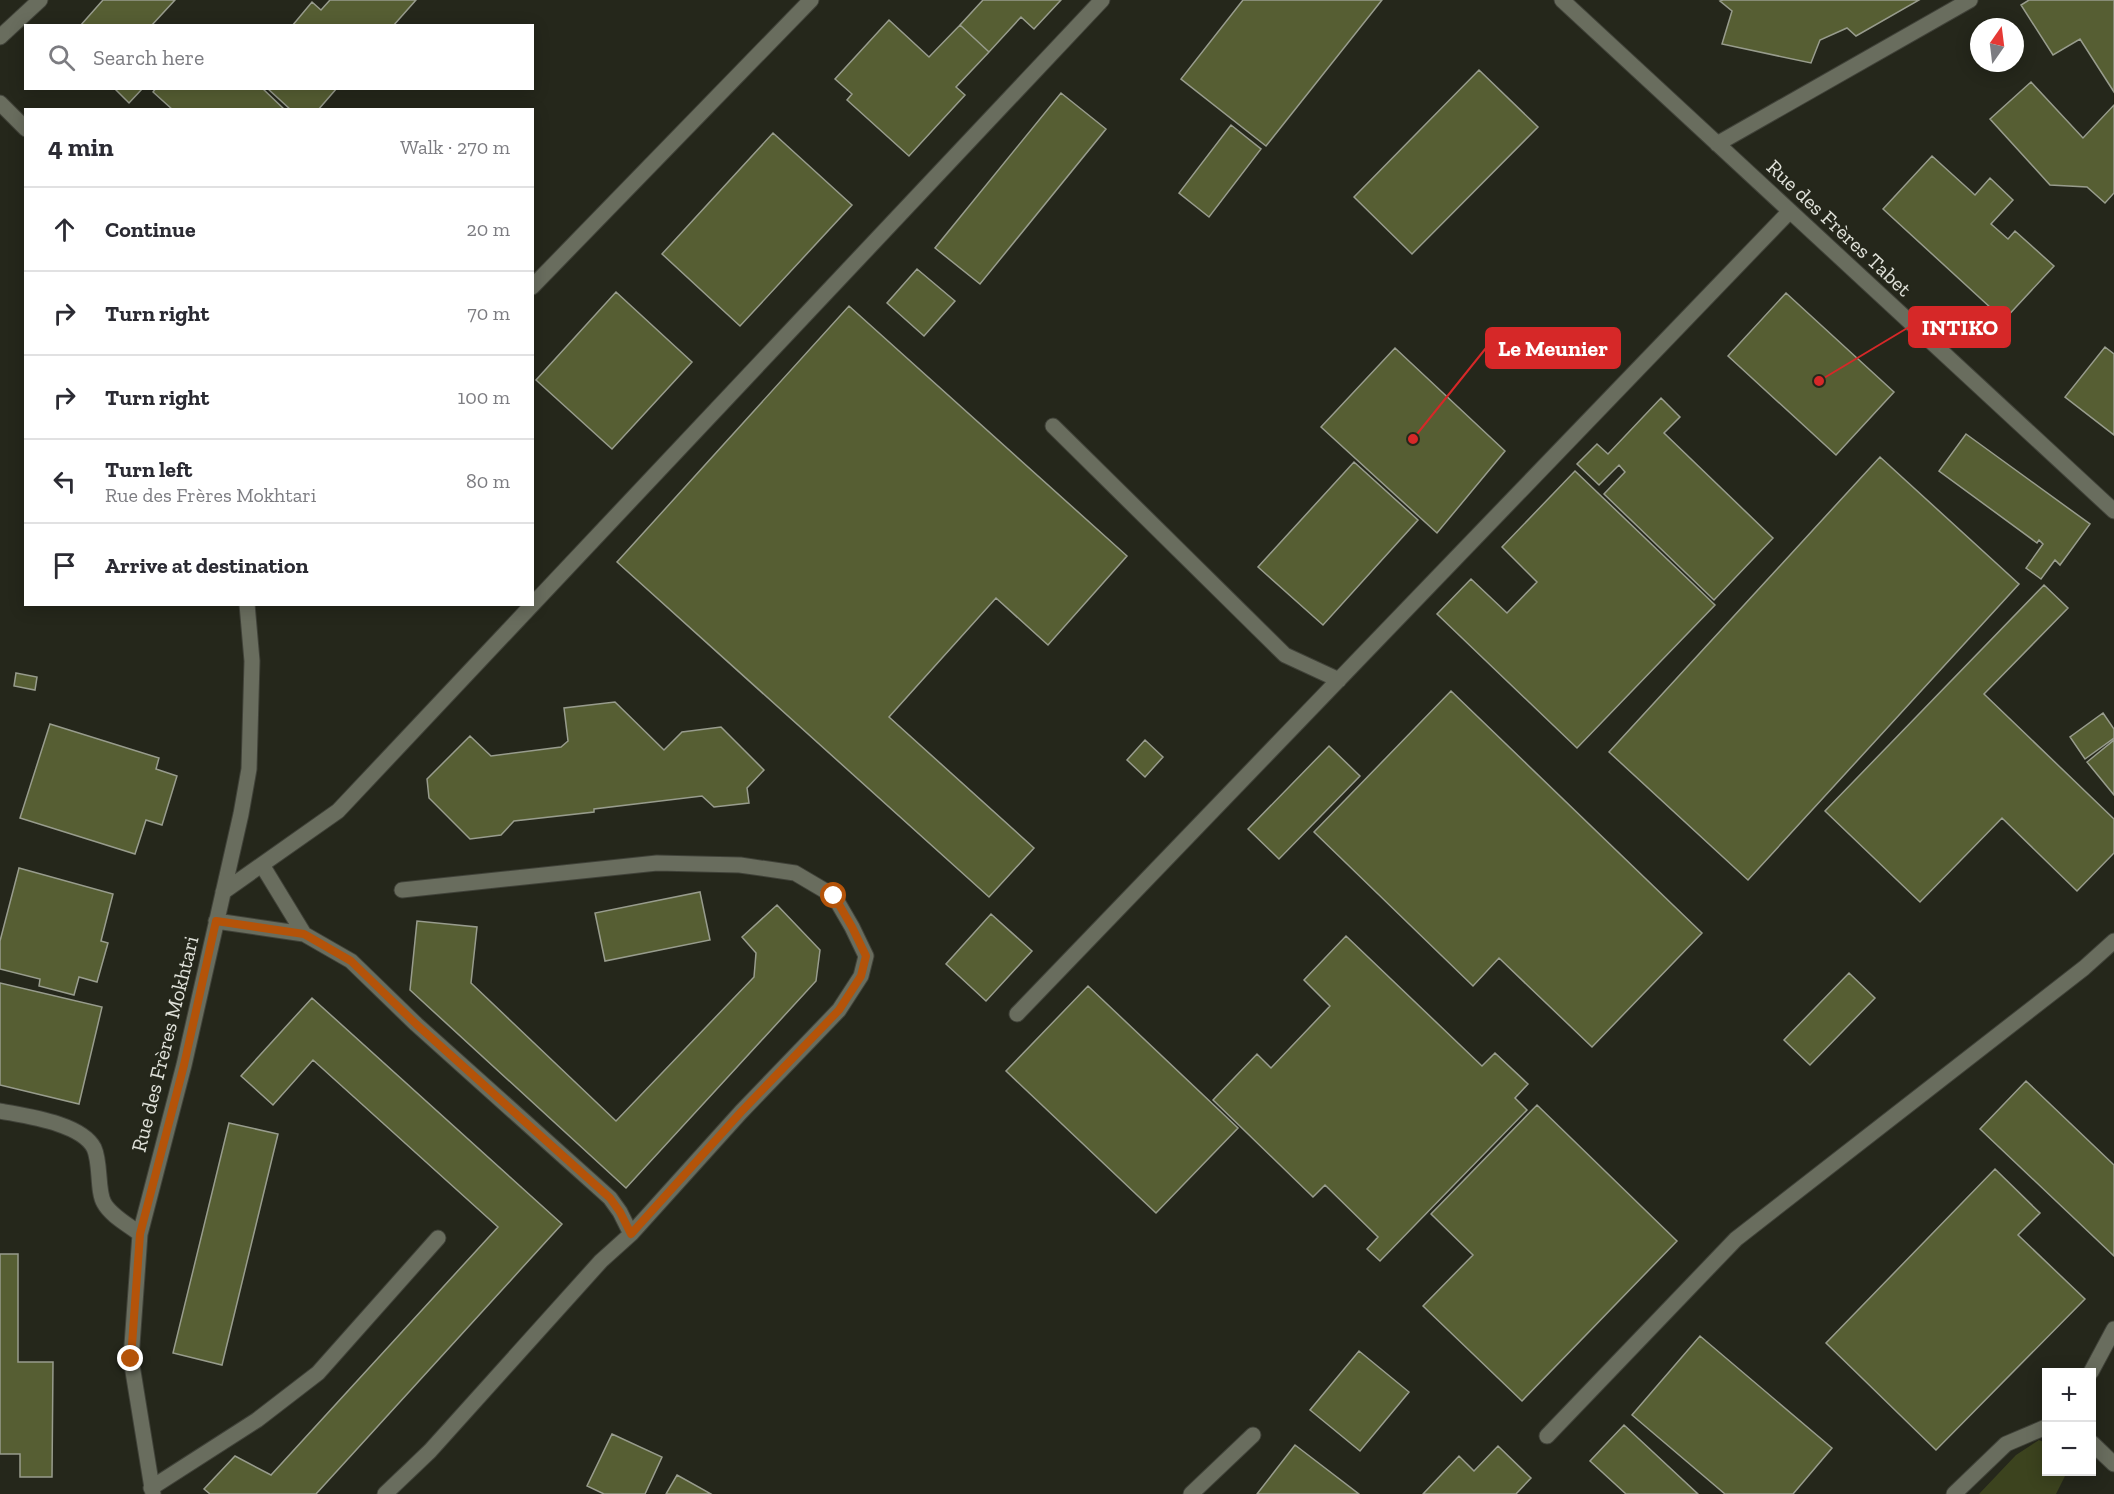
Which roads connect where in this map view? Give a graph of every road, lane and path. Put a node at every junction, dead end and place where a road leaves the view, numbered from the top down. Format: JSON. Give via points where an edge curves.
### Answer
{"nodes":[{"id":1,"x":40,"y":0,"type":"edge"},
{"id":2,"x":811,"y":0,"type":"edge"},
{"id":3,"x":1102,"y":0,"type":"edge"},
{"id":4,"x":1562,"y":0,"type":"edge"},
{"id":5,"x":1970,"y":0,"type":"edge"},
{"id":6,"x":0,"y":38,"type":"edge"},
{"id":7,"x":0,"y":103,"type":"edge"},
{"id":8,"x":24,"y":127,"type":"edge"},
{"id":9,"x":1717,"y":144,"type":"junction"},
{"id":10,"x":1790,"y":211,"type":"junction"},
{"id":11,"x":534,"y":285,"type":"edge"},
{"id":12,"x":1053,"y":426,"type":"dead end"},
{"id":13,"x":2114,"y":511,"type":"edge"},
{"id":14,"x":534,"y":604,"type":"edge"},
{"id":15,"x":247,"y":606,"type":"edge"},
{"id":16,"x":532,"y":606,"type":"edge"},
{"id":17,"x":1339,"y":680,"type":"junction"},
{"id":18,"x":262,"y":865,"type":"junction"},
{"id":19,"x":402,"y":890,"type":"dead end"},
{"id":20,"x":223,"y":892,"type":"junction"},
{"id":21,"x":216,"y":921,"type":"junction"},
{"id":22,"x":304,"y":934,"type":"junction"},
{"id":23,"x":2114,"y":941,"type":"edge"},
{"id":24,"x":1017,"y":1014,"type":"dead end"},
{"id":25,"x":0,"y":1111,"type":"edge"},
{"id":26,"x":140,"y":1234,"type":"junction"},
{"id":27,"x":631,"y":1234,"type":"junction"},
{"id":28,"x":438,"y":1238,"type":"dead end"},
{"id":29,"x":2114,"y":1329,"type":"edge"},
{"id":30,"x":2093,"y":1368,"type":"edge"},
{"id":31,"x":2042,"y":1429,"type":"edge"},
{"id":32,"x":1253,"y":1435,"type":"dead end"},
{"id":33,"x":1547,"y":1436,"type":"dead end"},
{"id":34,"x":2096,"y":1448,"type":"edge"},
{"id":35,"x":2114,"y":1464,"type":"edge"},
{"id":36,"x":152,"y":1491,"type":"edge"},
{"id":37,"x":385,"y":1494,"type":"edge"},
{"id":38,"x":1191,"y":1494,"type":"edge"},
{"id":39,"x":1954,"y":1494,"type":"edge"}],
"edges":[{"from":1,"to":6,"type":"street"},
{"from":2,"to":11,"type":"street"},
{"from":3,"to":14,"type":"street"},
{"from":4,"to":9,"type":"street","name":"Rue des Frères Tabet"},
{"from":5,"to":9,"type":"street"},
{"from":7,"to":8,"type":"street"},
{"from":9,"to":10,"type":"street","name":"Rue des Frères Tabet"},
{"from":10,"to":13,"type":"street","name":"Rue des Frères Tabet"},
{"from":10,"to":17,"type":"street"},
{"from":12,"to":17,"type":"street","via":[[1285,655]]},
{"from":15,"to":20,"type":"street","name":"Rue des Frères Mokhtari","via":[[252,661],[249,769]]},
{"from":16,"to":18,"type":"street","via":[[338,812]]},
{"from":17,"to":24,"type":"street"},
{"from":18,"to":20,"type":"street"},
{"from":18,"to":22,"type":"street"},
{"from":19,"to":27,"type":"street","via":[[657,862],[740,865],[795,873],[834,896],[866,956],[861,976],[839,1010]]},
{"from":20,"to":21,"type":"street","name":"Rue des Frères Mokhtari"},
{"from":21,"to":22,"type":"street"},
{"from":21,"to":26,"type":"street","name":"Rue des Frères Mokhtari"},
{"from":22,"to":27,"type":"street","via":[[351,961],[593,1182],[610,1198]]},
{"from":23,"to":33,"type":"street","via":[[1736,1239]]},
{"from":25,"to":26,"type":"street","via":[[46,1120],[82,1135],[93,1147],[103,1202]]},
{"from":26,"to":36,"type":"street","name":"Rue des Frères Mokhtari","via":[[131,1359]]},
{"from":27,"to":37,"type":"street","via":[[601,1261],[430,1451]]},
{"from":28,"to":36,"type":"street","via":[[318,1373]]},
{"from":29,"to":30,"type":"street"},
{"from":31,"to":39,"type":"street","via":[[2006,1443]]},
{"from":32,"to":38,"type":"street"},
{"from":34,"to":35,"type":"street"}]}
